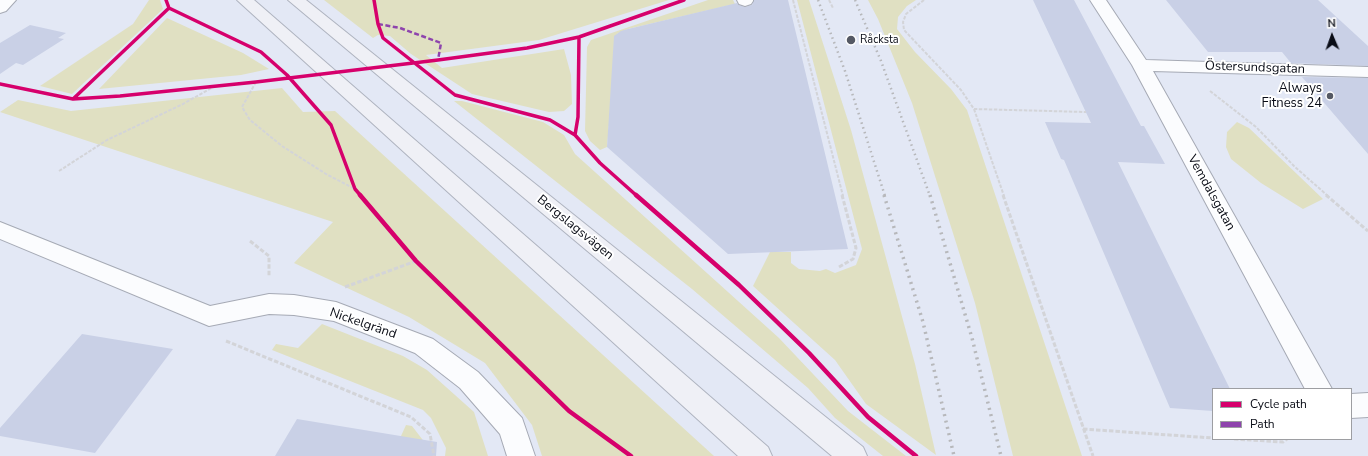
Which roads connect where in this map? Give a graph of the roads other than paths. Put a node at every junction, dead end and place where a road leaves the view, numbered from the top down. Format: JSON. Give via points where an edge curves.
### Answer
{"nodes":[{"id":1,"x":8,"y":0,"type":"edge"},
{"id":2,"x":245,"y":0,"type":"edge"},
{"id":3,"x":296,"y":0,"type":"edge"},
{"id":4,"x":1098,"y":0,"type":"edge"},
{"id":5,"x":0,"y":8,"type":"edge"},
{"id":6,"x":1141,"y":65,"type":"junction"},
{"id":7,"x":1368,"y":72,"type":"edge"},
{"id":8,"x":0,"y":230,"type":"edge"},
{"id":9,"x":1318,"y":388,"type":"edge"},
{"id":10,"x":1368,"y":405,"type":"edge"},
{"id":11,"x":1352,"y":406,"type":"edge"},
{"id":12,"x":520,"y":456,"type":"edge"},
{"id":13,"x":758,"y":456,"type":"edge"},
{"id":14,"x":853,"y":456,"type":"edge"}],
"edges":[{"from":1,"to":5,"type":"street"},
{"from":2,"to":13,"type":"main road"},
{"from":3,"to":14,"type":"main road","name":"Bergslagsvägen"},
{"from":4,"to":6,"type":"street","name":"Vemdalsgatan"},
{"from":6,"to":7,"type":"street","name":"Östersundsgatan"},
{"from":6,"to":9,"type":"street","name":"Vemdalsgatan"},
{"from":8,"to":12,"type":"street","name":"Nickelgränd","via":[[209,316],[269,304],[294,305],[336,312],[424,346],[469,380],[512,427]]},
{"from":10,"to":11,"type":"street"}]}
